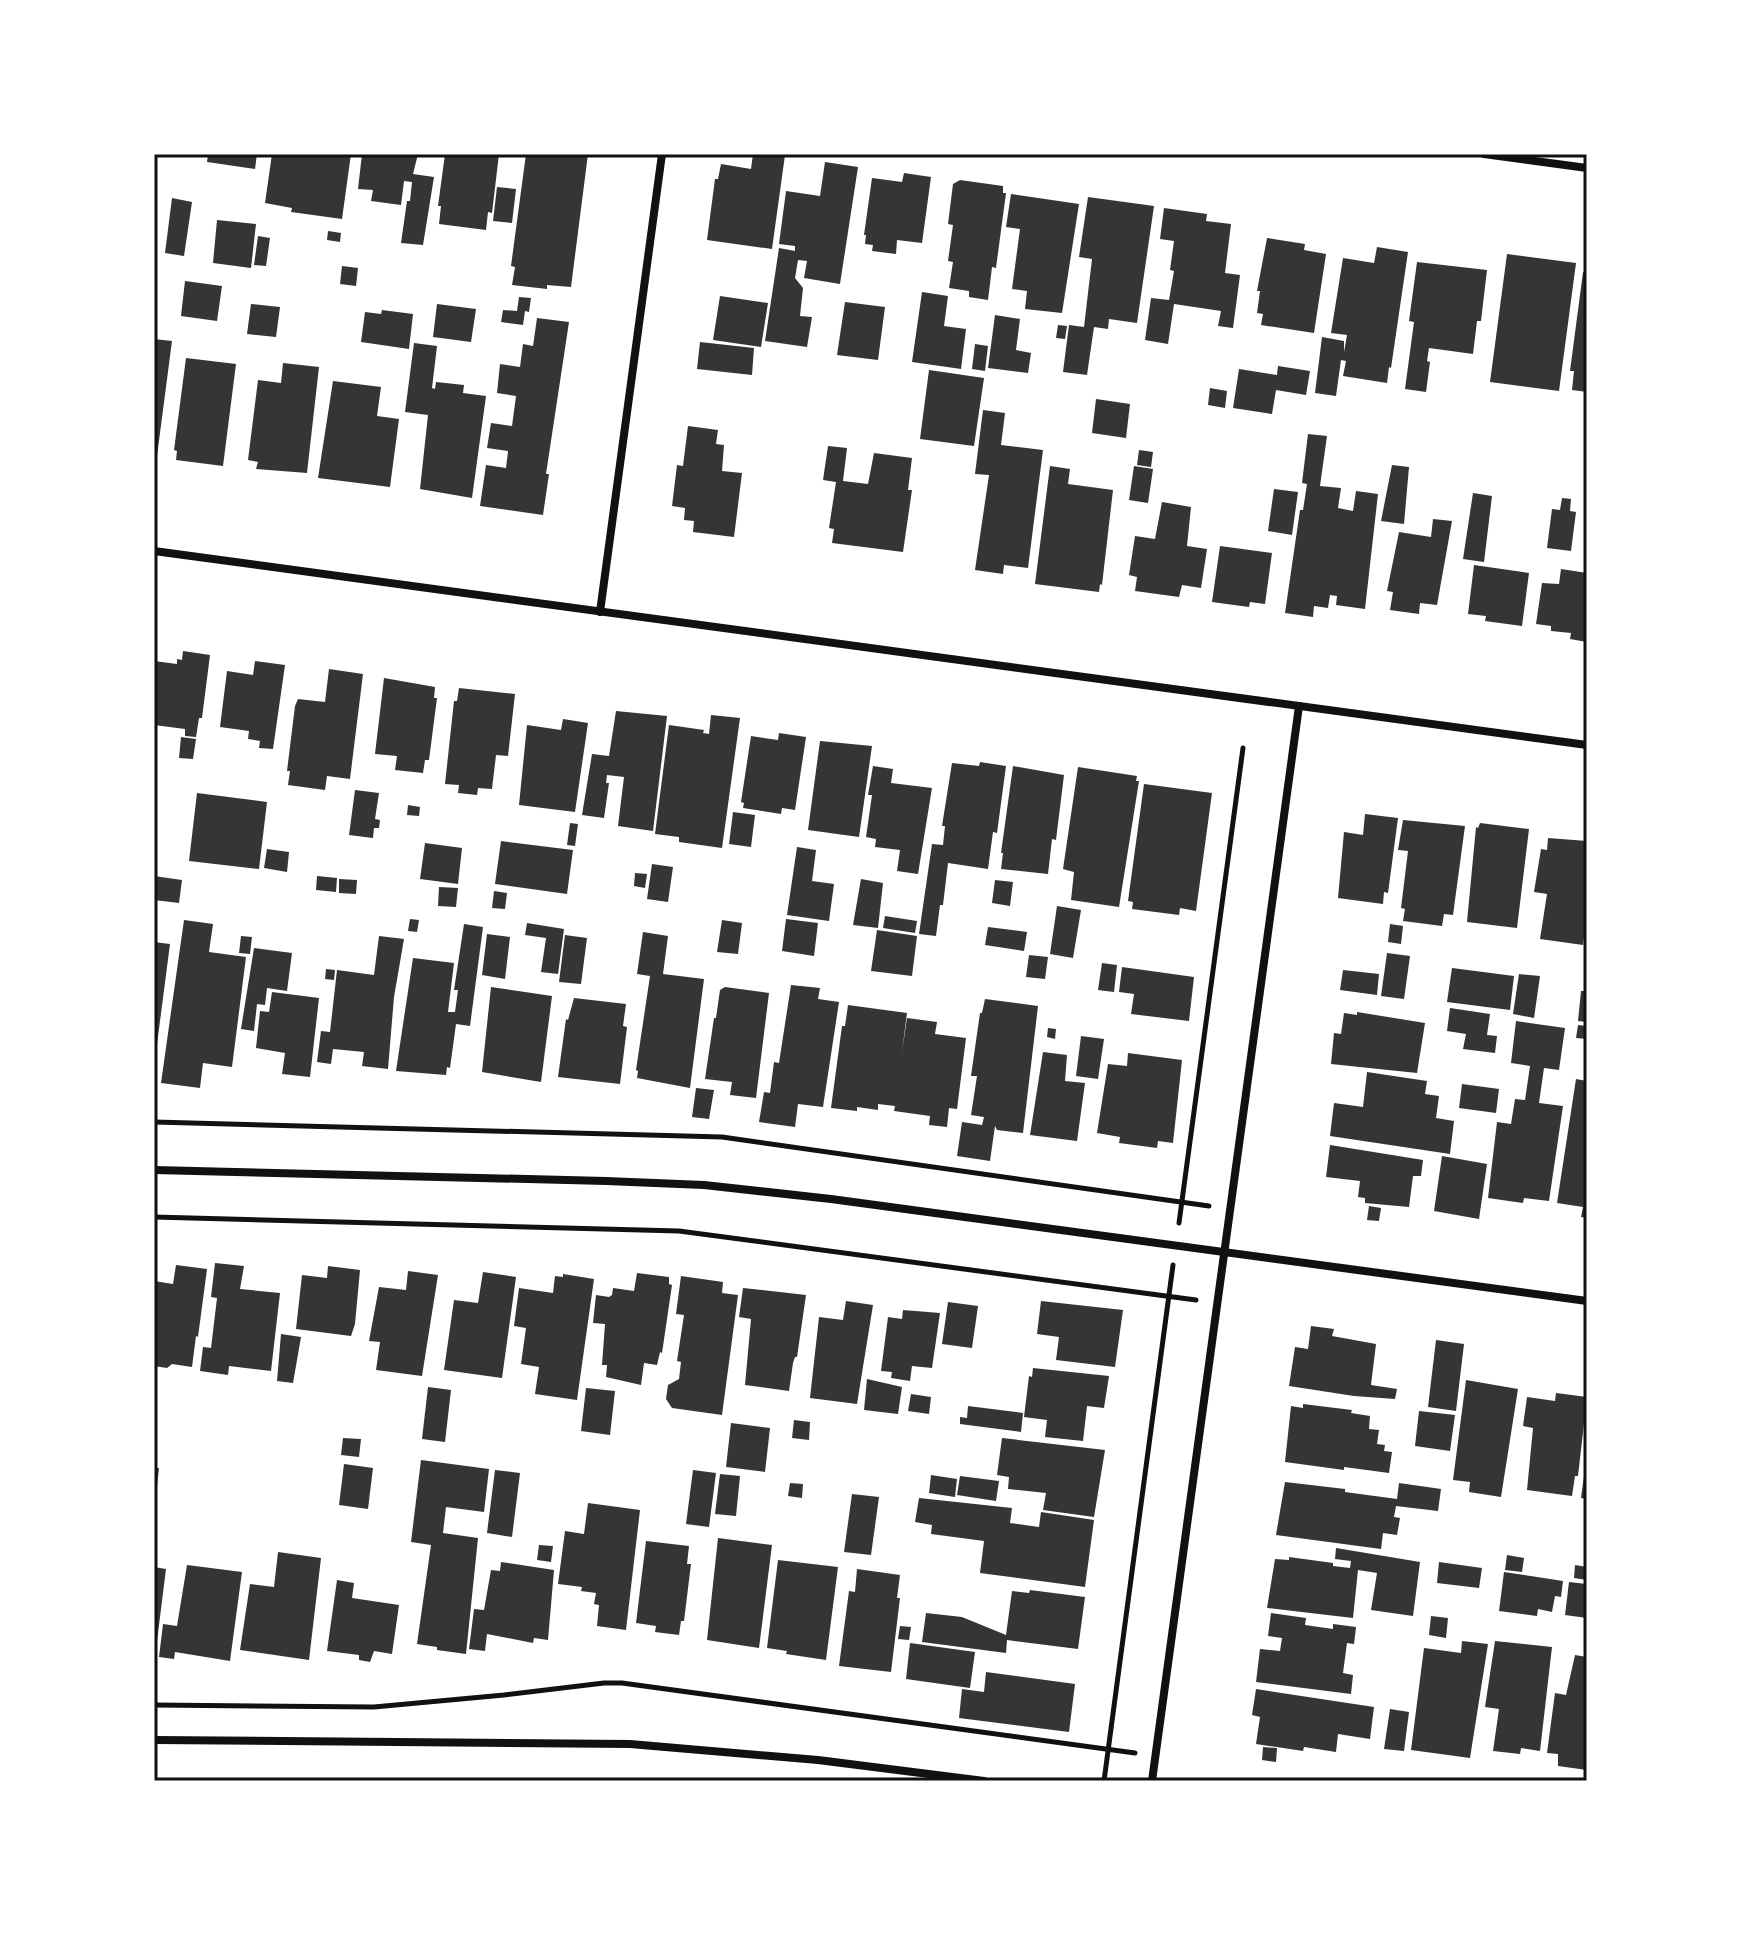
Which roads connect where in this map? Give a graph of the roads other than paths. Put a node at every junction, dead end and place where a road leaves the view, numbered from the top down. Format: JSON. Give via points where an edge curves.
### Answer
{"nodes":[{"id":1,"x":662,"y":154,"type":"edge"},
{"id":2,"x":1484,"y":154,"type":"edge"},
{"id":3,"x":1587,"y":168,"type":"edge"},
{"id":4,"x":154,"y":551,"type":"edge"},
{"id":5,"x":600,"y":612,"type":"junction"},
{"id":6,"x":1299,"y":706,"type":"junction"},
{"id":7,"x":1587,"y":745,"type":"edge"},
{"id":8,"x":154,"y":1170,"type":"edge"},
{"id":9,"x":1224,"y":1252,"type":"junction"},
{"id":10,"x":1587,"y":1301,"type":"edge"},
{"id":11,"x":154,"y":1740,"type":"edge"},
{"id":12,"x":984,"y":1781,"type":"edge"},
{"id":13,"x":1152,"y":1781,"type":"edge"}],
"edges":[{"from":1,"to":5,"type":"street"},
{"from":2,"to":3,"type":"street"},
{"from":4,"to":5,"type":"street"},
{"from":5,"to":6,"type":"street"},
{"from":6,"to":7,"type":"street"},
{"from":6,"to":9,"type":"street"},
{"from":8,"to":9,"type":"street","via":[[606,1181],[762,1191]]},
{"from":9,"to":10,"type":"street"},
{"from":9,"to":13,"type":"street"},
{"from":11,"to":12,"type":"street","via":[[630,1744]]}]}
